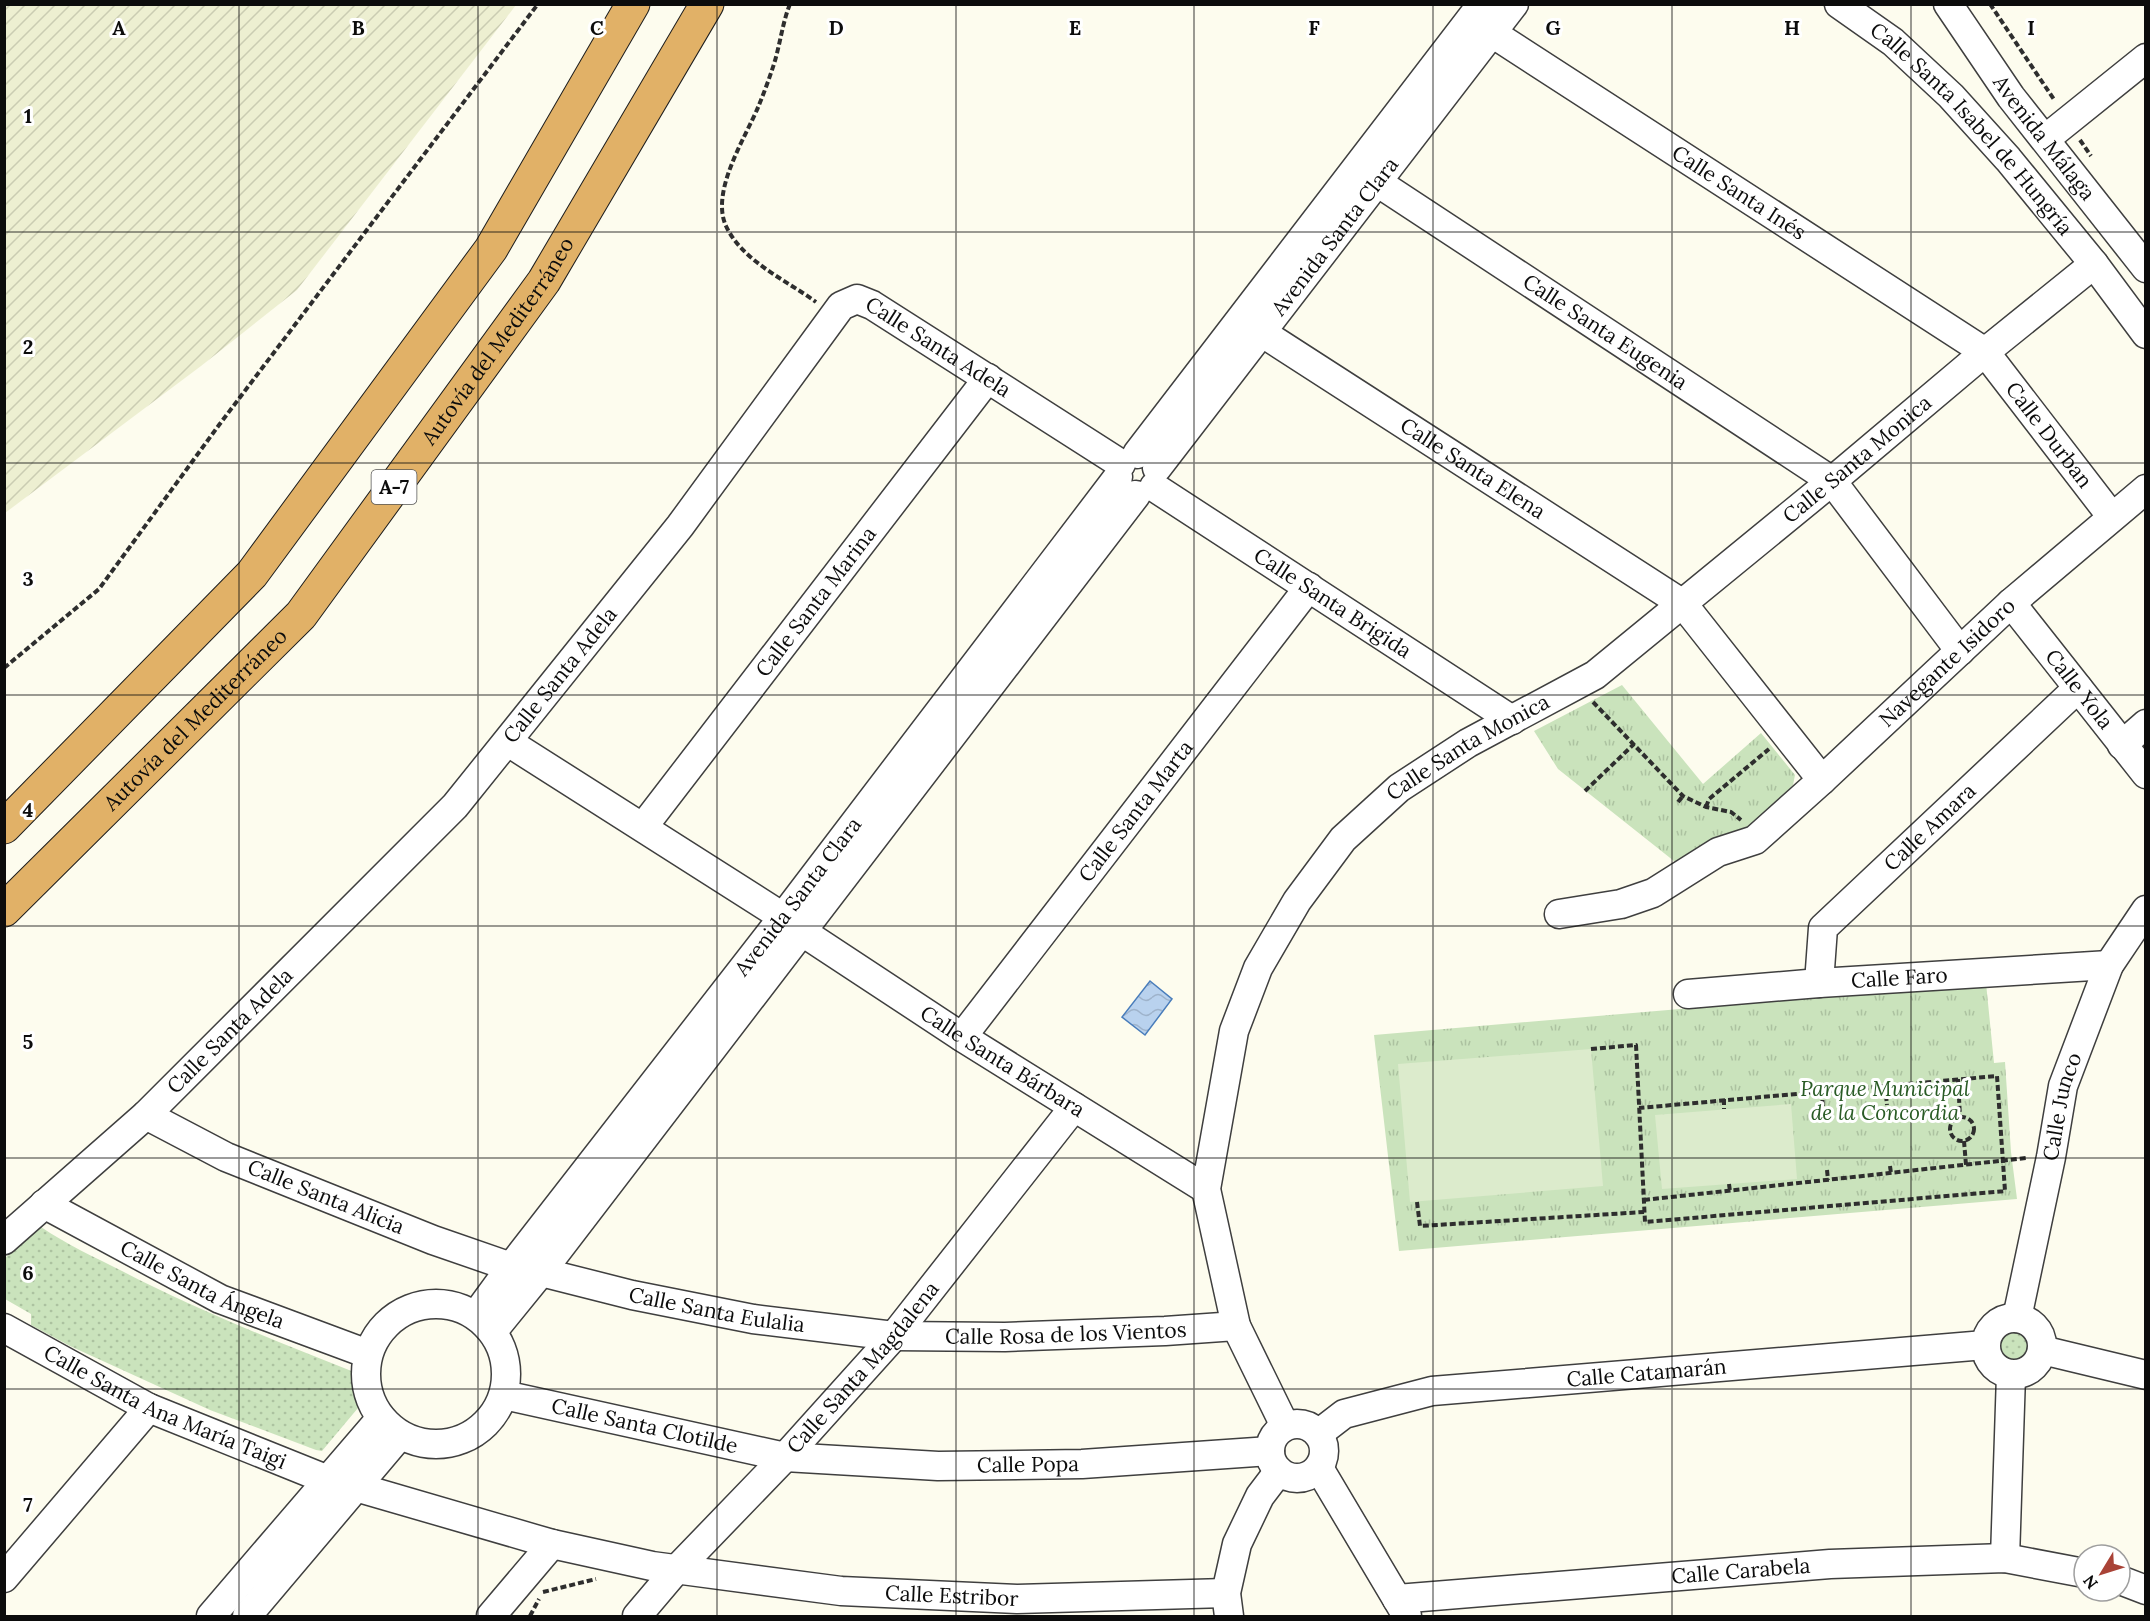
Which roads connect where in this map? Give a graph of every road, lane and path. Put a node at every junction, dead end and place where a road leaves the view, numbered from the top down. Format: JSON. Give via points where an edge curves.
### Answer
{"nodes":[{"id":1,"x":538,"y":4,"type":"edge"},
{"id":2,"x":633,"y":4,"type":"edge"},
{"id":3,"x":707,"y":4,"type":"edge"},
{"id":4,"x":789,"y":4,"type":"edge"},
{"id":5,"x":1482,"y":4,"type":"edge"},
{"id":6,"x":1514,"y":4,"type":"edge"},
{"id":7,"x":1839,"y":4,"type":"edge"},
{"id":8,"x":1947,"y":4,"type":"edge"},
{"id":9,"x":1963,"y":4,"type":"edge"},
{"id":10,"x":1492,"y":33,"type":"junction"},
{"id":11,"x":2145,"y":58,"type":"edge"},
{"id":12,"x":2054,"y":132,"type":"junction"},
{"id":13,"x":1377,"y":182,"type":"junction"},
{"id":14,"x":2145,"y":249,"type":"edge"},
{"id":15,"x":2094,"y":264,"type":"junction"},
{"id":16,"x":2145,"y":268,"type":"edge"},
{"id":17,"x":834,"y":315,"type":"junction"},
{"id":18,"x":1261,"y":332,"type":"junction"},
{"id":19,"x":2145,"y":334,"type":"edge"},
{"id":20,"x":1985,"y":352,"type":"junction"},
{"id":21,"x":988,"y":378,"type":"junction"},
{"id":22,"x":1137,"y":474,"type":"junction"},
{"id":23,"x":1832,"y":482,"type":"junction"},
{"id":24,"x":2145,"y":489,"type":"edge"},
{"id":25,"x":2112,"y":517,"type":"junction"},
{"id":26,"x":1309,"y":586,"type":"junction"},
{"id":27,"x":2011,"y":603,"type":"junction"},
{"id":28,"x":1683,"y":604,"type":"junction"},
{"id":29,"x":1960,"y":651,"type":"junction"},
{"id":30,"x":4,"y":668,"type":"edge"},
{"id":31,"x":1577,"y":685,"type":"junction"},
{"id":32,"x":2078,"y":688,"type":"junction"},
{"id":33,"x":1512,"y":720,"type":"junction"},
{"id":34,"x":2145,"y":724,"type":"edge"},
{"id":35,"x":1785,"y":733,"type":"junction"},
{"id":36,"x":508,"y":742,"type":"junction"},
{"id":37,"x":1634,"y":744,"type":"junction"},
{"id":38,"x":2122,"y":745,"type":"junction"},
{"id":39,"x":2145,"y":774,"type":"edge"},
{"id":40,"x":1822,"y":780,"type":"junction"},
{"id":41,"x":1586,"y":791,"type":"dead end"},
{"id":42,"x":1683,"y":796,"type":"junction"},
{"id":43,"x":1678,"y":802,"type":"dead end"},
{"id":44,"x":1706,"y":807,"type":"junction"},
{"id":45,"x":4,"y":827,"type":"edge"},
{"id":46,"x":643,"y":827,"type":"junction"},
{"id":47,"x":1758,"y":837,"type":"junction"},
{"id":48,"x":4,"y":910,"type":"edge"},
{"id":49,"x":2145,"y":910,"type":"edge"},
{"id":50,"x":1559,"y":914,"type":"dead end"},
{"id":51,"x":792,"y":924,"type":"junction"},
{"id":52,"x":2109,"y":964,"type":"junction"},
{"id":53,"x":1819,"y":983,"type":"junction"},
{"id":54,"x":1688,"y":994,"type":"dead end"},
{"id":55,"x":962,"y":1037,"type":"junction"},
{"id":56,"x":1591,"y":1048,"type":"dead end"},
{"id":57,"x":1958,"y":1079,"type":"junction"},
{"id":58,"x":1885,"y":1086,"type":"junction"},
{"id":59,"x":1822,"y":1091,"type":"junction"},
{"id":60,"x":1724,"y":1099,"type":"junction"},
{"id":61,"x":1887,"y":1105,"type":"dead end"},
{"id":62,"x":1074,"y":1107,"type":"junction"},
{"id":63,"x":1639,"y":1108,"type":"junction"},
{"id":64,"x":1724,"y":1109,"type":"dead end"},
{"id":65,"x":1823,"y":1111,"type":"dead end"},
{"id":66,"x":146,"y":1115,"type":"junction"},
{"id":67,"x":1960,"y":1118,"type":"junction"},
{"id":68,"x":1964,"y":1141,"type":"junction"},
{"id":69,"x":2002,"y":1161,"type":"junction"},
{"id":70,"x":1966,"y":1165,"type":"junction"},
{"id":71,"x":1890,"y":1166,"type":"dead end"},
{"id":72,"x":1827,"y":1170,"type":"dead end"},
{"id":73,"x":1890,"y":1173,"type":"junction"},
{"id":74,"x":1828,"y":1180,"type":"junction"},
{"id":75,"x":1729,"y":1184,"type":"dead end"},
{"id":76,"x":1206,"y":1189,"type":"junction"},
{"id":77,"x":1730,"y":1191,"type":"junction"},
{"id":78,"x":1644,"y":1200,"type":"junction"},
{"id":79,"x":1417,"y":1202,"type":"dead end"},
{"id":80,"x":44,"y":1204,"type":"junction"},
{"id":81,"x":1644,"y":1212,"type":"junction"},
{"id":82,"x":4,"y":1240,"type":"edge"},
{"id":83,"x":511,"y":1267,"type":"junction"},
{"id":84,"x":541,"y":1272,"type":"junction"},
{"id":85,"x":2017,"y":1318,"type":"junction"},
{"id":86,"x":485,"y":1323,"type":"junction"},
{"id":87,"x":1236,"y":1326,"type":"junction"},
{"id":88,"x":4,"y":1328,"type":"edge"},
{"id":89,"x":894,"y":1336,"type":"junction"},
{"id":90,"x":1985,"y":1345,"type":"junction"},
{"id":91,"x":2042,"y":1350,"type":"junction"},
{"id":92,"x":368,"y":1354,"type":"junction"},
{"id":93,"x":2011,"y":1375,"type":"junction"},
{"id":94,"x":2145,"y":1375,"type":"edge"},
{"id":95,"x":504,"y":1395,"type":"junction"},
{"id":96,"x":149,"y":1408,"type":"junction"},
{"id":97,"x":391,"y":1426,"type":"junction"},
{"id":98,"x":1285,"y":1426,"type":"junction"},
{"id":99,"x":1318,"y":1434,"type":"junction"},
{"id":100,"x":785,"y":1457,"type":"junction"},
{"id":101,"x":1274,"y":1461,"type":"junction"},
{"id":102,"x":1319,"y":1468,"type":"junction"},
{"id":103,"x":328,"y":1480,"type":"junction"},
{"id":104,"x":356,"y":1487,"type":"junction"},
{"id":105,"x":552,"y":1544,"type":"junction"},
{"id":106,"x":2005,"y":1557,"type":"junction"},
{"id":107,"x":676,"y":1570,"type":"junction"},
{"id":108,"x":2072,"y":1571,"type":"edge"},
{"id":109,"x":4,"y":1578,"type":"edge"},
{"id":110,"x":598,"y":1579,"type":"dead end"},
{"id":111,"x":1228,"y":1605,"type":"edge"},
{"id":112,"x":1402,"y":1608,"type":"edge"},
{"id":113,"x":212,"y":1617,"type":"edge"},
{"id":114,"x":247,"y":1617,"type":"edge"},
{"id":115,"x":491,"y":1617,"type":"edge"},
{"id":116,"x":530,"y":1617,"type":"edge"},
{"id":117,"x":637,"y":1617,"type":"edge"}],
"edges":[{"from":1,"to":30,"type":"path","via":[[99,589]]},
{"from":2,"to":45,"type":"highway","via":[[490,249],[252,574]]},
{"from":3,"to":48,"type":"highway","name":"Autovía del Mediterráneo","number":"A-7","via":[[544,281],[302,615]]},
{"from":4,"to":17,"type":"path","via":[[774,65],[728,177],[722,210],[725,224],[745,252]]},
{"from":5,"to":22,"type":"street","name":"Avenida Santa Clara","via":[[1443,37]]},
{"from":6,"to":10,"type":"street","name":"Avenida Santa Clara"},
{"from":7,"to":15,"type":"street","name":"Calle Santa Isabel de Hungría","via":[[1893,42],[1951,96]]},
{"from":8,"to":16,"type":"street","name":"Avenida Málaga","via":[[2011,97]]},
{"from":9,"to":12,"type":"street","name":"Avenida Málaga"},
{"from":10,"to":13,"type":"street","name":"Avenida Santa Clara"},
{"from":10,"to":20,"type":"street","name":"Calle Santa Inés"},
{"from":11,"to":12,"type":"street"},
{"from":12,"to":14,"type":"street","name":"Avenida Málaga"},
{"from":13,"to":18,"type":"street","name":"Avenida Santa Clara"},
{"from":13,"to":23,"type":"street","name":"Calle Santa Eugenia"},
{"from":15,"to":19,"type":"street","name":"Calle Santa Isabel de Hungría"},
{"from":15,"to":20,"type":"street","name":"Calle Santa Monica"},
{"from":17,"to":21,"type":"street","name":"Calle Santa Adela","via":[[841,306],[857,300],[873,305]]},
{"from":17,"to":36,"type":"street","name":"Calle Santa Adela","via":[[680,526]]},
{"from":18,"to":22,"type":"street","name":"Avenida Santa Clara"},
{"from":18,"to":28,"type":"street","name":"Calle Santa Elena"},
{"from":20,"to":23,"type":"street","name":"Calle Santa Monica"},
{"from":20,"to":25,"type":"street","name":"Calle Durban"},
{"from":21,"to":22,"type":"street","name":"Calle Santa Adela"},
{"from":21,"to":46,"type":"street","name":"Calle Santa Marina"},
{"from":22,"to":26,"type":"street","name":"Calle Santa Brigida"},
{"from":22,"to":51,"type":"street","name":"Avenida Santa Clara"},
{"from":23,"to":28,"type":"street","name":"Calle Santa Monica"},
{"from":23,"to":29,"type":"street","name":"Calle Santa Eugenia"},
{"from":24,"to":25,"type":"street","name":"Navegante Isidoro"},
{"from":25,"to":27,"type":"street","name":"Navegante Isidoro"},
{"from":26,"to":33,"type":"street","name":"Calle Santa Brigida"},
{"from":26,"to":55,"type":"street","name":"Calle Santa Marta"},
{"from":27,"to":29,"type":"street","name":"Navegante Isidoro"},
{"from":27,"to":32,"type":"street","name":"Calle Yola"},
{"from":28,"to":31,"type":"street","name":"Calle Santa Monica"},
{"from":28,"to":35,"type":"street","name":"Calle Santa Elena"},
{"from":29,"to":40,"type":"street","name":"Navegante Isidoro"},
{"from":31,"to":33,"type":"street","name":"Calle Santa Monica"},
{"from":31,"to":37,"type":"path"},
{"from":32,"to":38,"type":"street","name":"Calle Yola"},
{"from":32,"to":53,"type":"street","name":"Calle Amara","via":[[1822,928]]},
{"from":33,"to":76,"type":"street","name":"Calle Santa Monica","via":[[1399,788],[1343,839],[1297,902],[1258,968],[1234,1031]]},
{"from":34,"to":38,"type":"street"},
{"from":35,"to":40,"type":"street","name":"Calle Santa Elena"},
{"from":35,"to":44,"type":"path","via":[[1709,799]]},
{"from":36,"to":46,"type":"street","name":"Calle Santa Bárbara"},
{"from":36,"to":66,"type":"street","name":"Calle Santa Adela","via":[[455,806]]},
{"from":37,"to":41,"type":"path"},
{"from":37,"to":42,"type":"path"},
{"from":38,"to":39,"type":"street","name":"Calle Yola"},
{"from":40,"to":47,"type":"street","name":"Navegante Isidoro"},
{"from":42,"to":43,"type":"path"},
{"from":42,"to":44,"type":"path"},
{"from":44,"to":47,"type":"path","via":[[1731,812]]},
{"from":46,"to":51,"type":"street","name":"Calle Santa Bárbara"},
{"from":47,"to":50,"type":"street","via":[[1718,852],[1653,893],[1621,904]]},
{"from":49,"to":52,"type":"street","name":"Calle Junco"},
{"from":51,"to":55,"type":"street","name":"Calle Santa Bárbara"},
{"from":51,"to":83,"type":"street","name":"Avenida Santa Clara"},
{"from":51,"to":84,"type":"street","name":"Avenida Santa Clara"},
{"from":52,"to":53,"type":"street","name":"Calle Faro"},
{"from":52,"to":85,"type":"street","name":"Calle Junco","via":[[2063,1086]]},
{"from":53,"to":54,"type":"street","name":"Calle Faro"},
{"from":55,"to":62,"type":"street","name":"Calle Santa Bárbara"},
{"from":56,"to":63,"type":"path","via":[[1636,1045]]},
{"from":57,"to":58,"type":"path"},
{"from":57,"to":67,"type":"path"},
{"from":57,"to":69,"type":"path","via":[[1997,1076]]},
{"from":58,"to":59,"type":"path"},
{"from":58,"to":61,"type":"path"},
{"from":59,"to":60,"type":"path"},
{"from":59,"to":65,"type":"path"},
{"from":60,"to":63,"type":"path"},
{"from":60,"to":64,"type":"path"},
{"from":62,"to":76,"type":"street","name":"Calle Santa Bárbara"},
{"from":62,"to":89,"type":"street","name":"Calle Santa Magdalena"},
{"from":63,"to":78,"type":"path"},
{"from":66,"to":80,"type":"street","name":"Calle Santa Adela"},
{"from":66,"to":83,"type":"street","name":"Calle Santa Alicia","via":[[226,1157]]},
{"from":67,"to":68,"type":"path","via":[[1952,1124],[1951,1131],[1954,1138]]},
{"from":67,"to":68,"type":"path","via":[[1968,1119],[1974,1128],[1972,1136]]},
{"from":68,"to":70,"type":"path"},
{"from":69,"to":70,"type":"path"},
{"from":69,"to":81,"type":"path","via":[[2005,1191],[1645,1222]]},
{"from":70,"to":73,"type":"path"},
{"from":71,"to":73,"type":"path"},
{"from":72,"to":74,"type":"path"},
{"from":73,"to":74,"type":"path"},
{"from":74,"to":77,"type":"path"},
{"from":75,"to":77,"type":"path"},
{"from":76,"to":87,"type":"street","name":"Calle Santa Monica"},
{"from":77,"to":78,"type":"path"},
{"from":78,"to":81,"type":"path"},
{"from":79,"to":81,"type":"path","via":[[1420,1226]]},
{"from":80,"to":82,"type":"street","name":"Calle Santa Adela"},
{"from":80,"to":92,"type":"street","name":"Calle Santa Ángela","via":[[220,1299]]},
{"from":83,"to":86,"type":"street","name":"Avenida Santa Clara"},
{"from":84,"to":86,"type":"street","name":"Avenida Santa Clara"},
{"from":84,"to":89,"type":"street","name":"Calle Santa Eulalia","via":[[753,1319]]},
{"from":85,"to":90,"type":"street","via":[[2008,1318],[1992,1328]]},
{"from":85,"to":91,"type":"street","via":[[2038,1333]]},
{"from":86,"to":92,"type":"street","via":[[454,1305],[422,1304],[397,1314],[379,1332]]},
{"from":86,"to":95,"type":"street","via":[[502,1348],[507,1372]]},
{"from":87,"to":89,"type":"street","name":"Calle Rosa de los Vientos","via":[[1017,1336]]},
{"from":87,"to":98,"type":"street","name":"Calle Santa Monica"},
{"from":88,"to":96,"type":"street","name":"Calle Santa Ana María Taigi"},
{"from":89,"to":100,"type":"street","name":"Calle Santa Magdalena"},
{"from":90,"to":93,"type":"street","via":[[1995,1368]]},
{"from":90,"to":99,"type":"street","name":"Calle Catamarán","via":[[1432,1391],[1344,1414]]},
{"from":91,"to":93,"type":"street","via":[[2028,1371]]},
{"from":91,"to":94,"type":"street"},
{"from":92,"to":97,"type":"street","via":[[365,1377],[371,1400]]},
{"from":93,"to":106,"type":"street"},
{"from":95,"to":97,"type":"street","via":[[496,1412],[473,1434],[450,1444],[424,1444]]},
{"from":95,"to":100,"type":"street","name":"Calle Santa Clotilde"},
{"from":96,"to":103,"type":"street","name":"Calle Santa Ana María Taigi"},
{"from":96,"to":109,"type":"street"},
{"from":97,"to":103,"type":"street"},
{"from":97,"to":104,"type":"street"},
{"from":98,"to":99,"type":"street","via":[[1299,1424]]},
{"from":98,"to":101,"type":"street","via":[[1275,1434]]},
{"from":99,"to":102,"type":"street","via":[[1325,1455]]},
{"from":100,"to":101,"type":"street","name":"Calle Popa","via":[[938,1466]]},
{"from":100,"to":107,"type":"street","name":"Calle Santa Magdalena"},
{"from":101,"to":102,"type":"street","via":[[1290,1478],[1309,1476]]},
{"from":101,"to":111,"type":"street","via":[[1237,1544]]},
{"from":102,"to":112,"type":"street"},
{"from":103,"to":113,"type":"street"},
{"from":104,"to":105,"type":"street"},
{"from":104,"to":114,"type":"street"},
{"from":105,"to":107,"type":"street"},
{"from":105,"to":115,"type":"street"},
{"from":106,"to":108,"type":"street","name":"Calle Carabela"},
{"from":106,"to":112,"type":"street","name":"Calle Carabela","via":[[1830,1564]]},
{"from":107,"to":111,"type":"street","name":"Calle Estribor","via":[[841,1591]]},
{"from":107,"to":117,"type":"street","name":"Calle Santa Magdalena"},
{"from":110,"to":116,"type":"path","via":[[543,1591]]}]}
